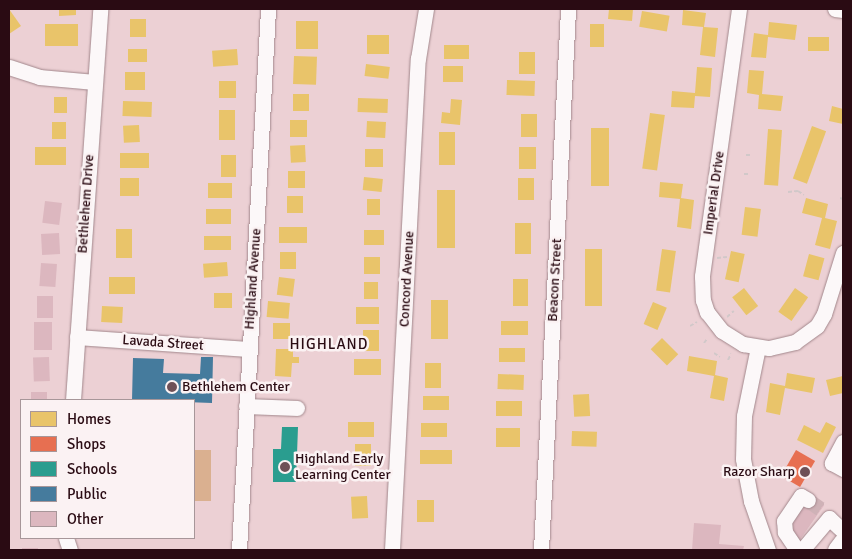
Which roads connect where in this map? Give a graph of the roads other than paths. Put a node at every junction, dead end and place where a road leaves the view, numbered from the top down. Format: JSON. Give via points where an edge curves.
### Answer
{"nodes":[{"id":1,"x":100,"y":9,"type":"edge"},
{"id":2,"x":268,"y":9,"type":"edge"},
{"id":3,"x":426,"y":9,"type":"edge"},
{"id":4,"x":568,"y":9,"type":"edge"},
{"id":5,"x":739,"y":9,"type":"edge"},
{"id":6,"x":835,"y":9,"type":"edge"},
{"id":7,"x":843,"y":10,"type":"edge"},
{"id":8,"x":9,"y":67,"type":"edge"},
{"id":9,"x":95,"y":82,"type":"junction"},
{"id":10,"x":843,"y":253,"type":"edge"},
{"id":11,"x":77,"y":338,"type":"junction"},
{"id":12,"x":758,"y":347,"type":"junction"},
{"id":13,"x":248,"y":349,"type":"junction"},
{"id":14,"x":73,"y":399,"type":"edge"},
{"id":15,"x":246,"y":406,"type":"junction"},
{"id":16,"x":297,"y":408,"type":"dead end"},
{"id":17,"x":843,"y":442,"type":"edge"},
{"id":18,"x":843,"y":469,"type":"edge"},
{"id":19,"x":808,"y":500,"type":"dead end"},
{"id":20,"x":843,"y":531,"type":"edge"},
{"id":21,"x":843,"y":542,"type":"edge"},
{"id":22,"x":240,"y":550,"type":"edge"},
{"id":23,"x":392,"y":550,"type":"edge"},
{"id":24,"x":541,"y":550,"type":"edge"},
{"id":25,"x":768,"y":550,"type":"edge"},
{"id":26,"x":797,"y":550,"type":"edge"},
{"id":27,"x":802,"y":550,"type":"edge"},
{"id":28,"x":838,"y":550,"type":"edge"}],
"edges":[{"from":1,"to":9,"type":"street","name":"Bethlehem Drive"},
{"from":2,"to":13,"type":"street","name":"Highland Avenue"},
{"from":3,"to":23,"type":"street","name":"Concord Avenue","via":[[418,59]]},
{"from":4,"to":24,"type":"street","name":"Beacon Street"},
{"from":5,"to":12,"type":"street","name":"Imperial Drive","via":[[701,288],[707,312],[722,331],[743,344]]},
{"from":6,"to":7,"type":"street"},
{"from":8,"to":9,"type":"street","via":[[38,77]]},
{"from":9,"to":11,"type":"street","name":"Bethlehem Drive"},
{"from":10,"to":12,"type":"street","name":"Imperial Drive","via":[[824,314],[817,326],[796,342],[782,347]]},
{"from":11,"to":13,"type":"street","name":"Lavada Street"},
{"from":11,"to":14,"type":"street","name":"Bethlehem Drive"},
{"from":12,"to":25,"type":"street","via":[[744,416],[743,458],[751,500]]},
{"from":13,"to":15,"type":"street","name":"Highland Avenue"},
{"from":15,"to":16,"type":"street"},
{"from":15,"to":22,"type":"street","name":"Highland Avenue"},
{"from":17,"to":18,"type":"street","via":[[832,463]]},
{"from":19,"to":26,"type":"street","via":[[801,496],[784,522],[784,532]]},
{"from":20,"to":27,"type":"street","via":[[825,514]]},
{"from":21,"to":28,"type":"main road"}]}
